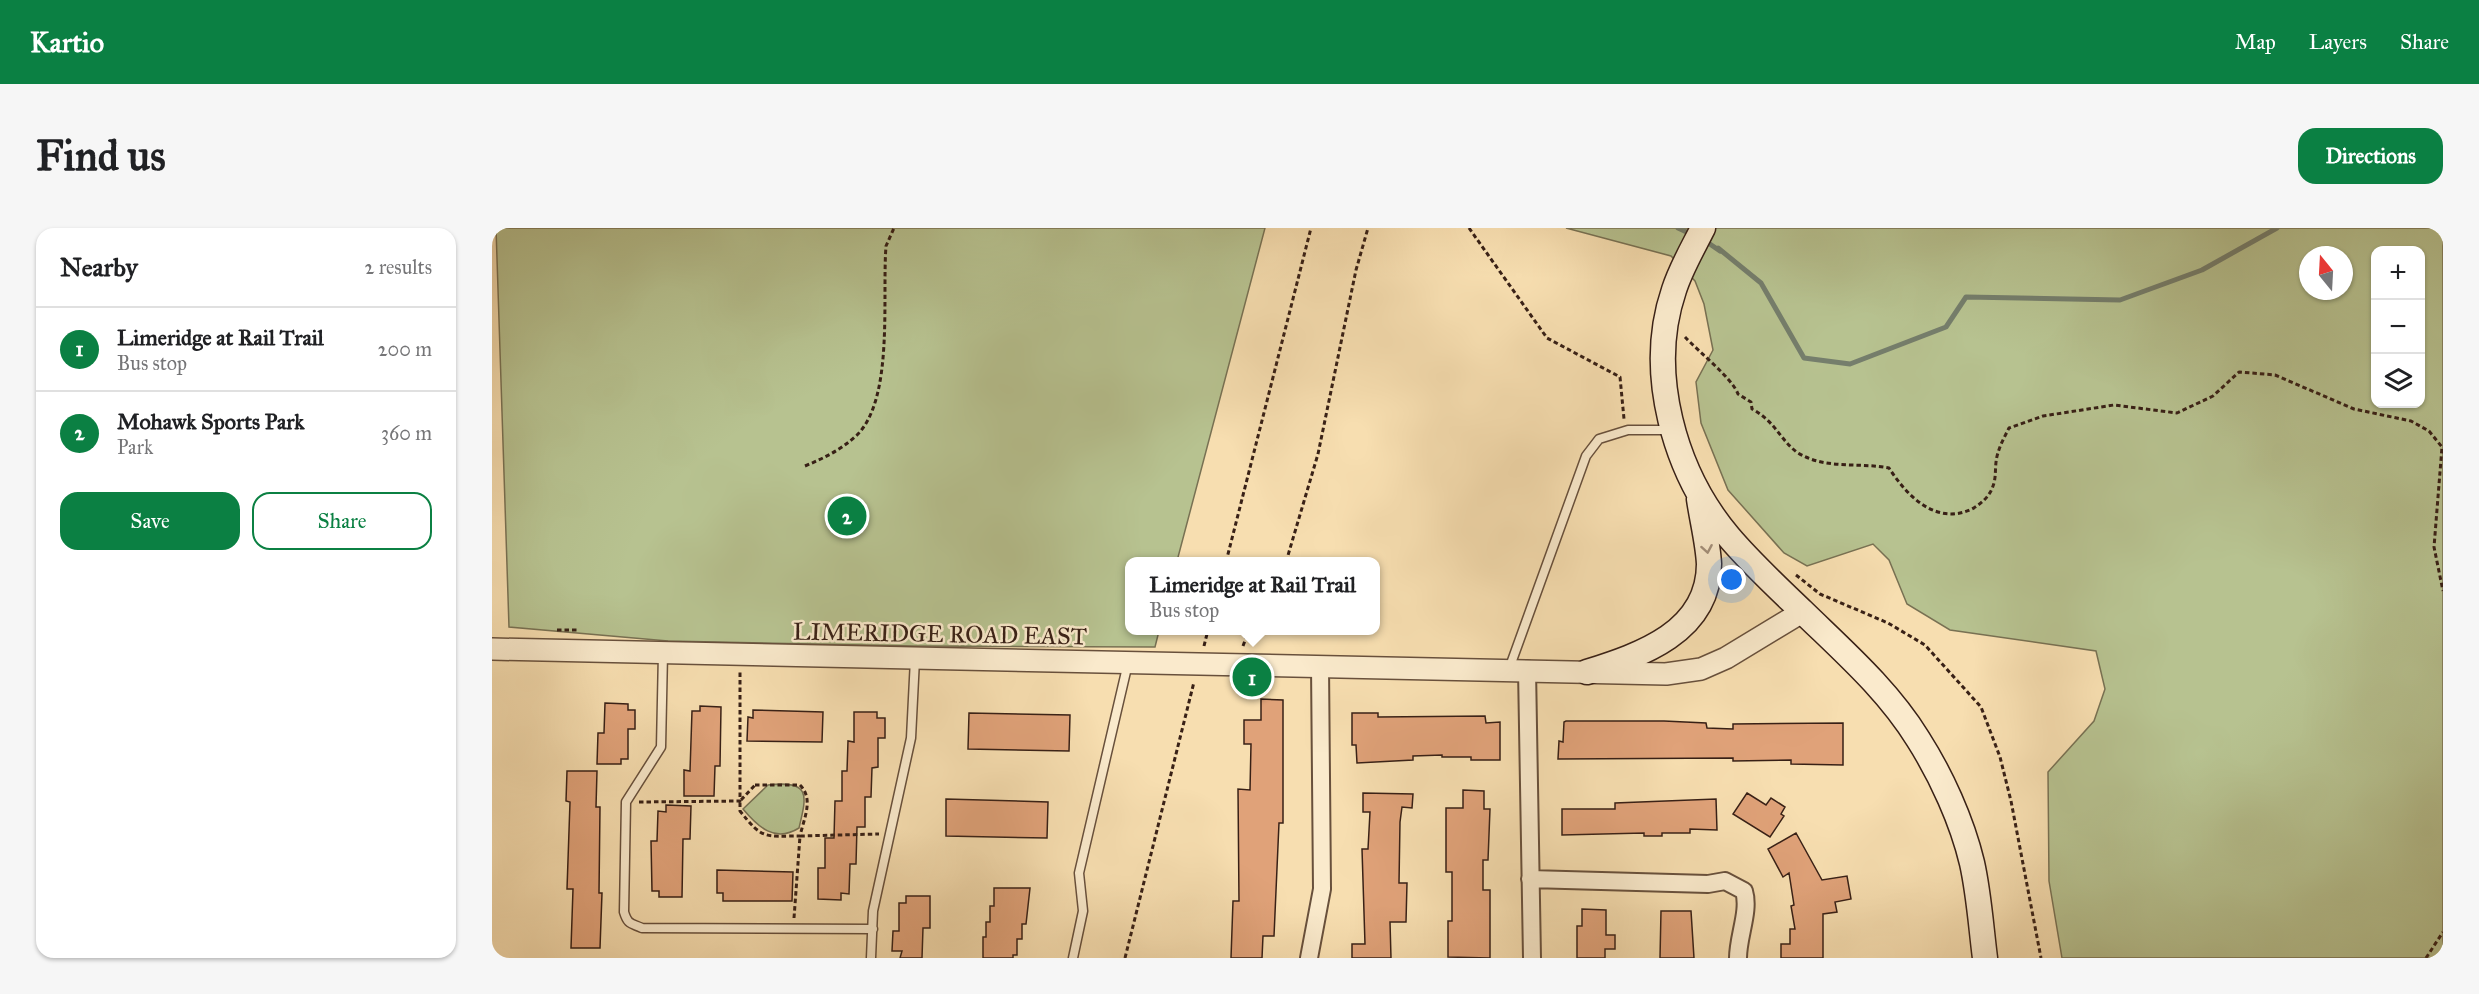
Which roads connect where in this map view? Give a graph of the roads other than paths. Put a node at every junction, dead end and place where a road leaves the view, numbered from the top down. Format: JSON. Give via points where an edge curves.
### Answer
{"nodes":[{"id":1,"x":1703,"y":228,"type":"edge"},
{"id":2,"x":1673,"y":430,"type":"junction"},
{"id":3,"x":1698,"y":491,"type":"junction"},
{"id":4,"x":1802,"y":612,"type":"junction"},
{"id":5,"x":492,"y":649,"type":"edge"},
{"id":6,"x":663,"y":653,"type":"junction"},
{"id":7,"x":915,"y":658,"type":"junction"},
{"id":8,"x":1128,"y":663,"type":"junction"},
{"id":9,"x":1320,"y":666,"type":"junction"},
{"id":10,"x":1518,"y":669,"type":"junction"},
{"id":11,"x":1587,"y":672,"type":"junction"},
{"id":12,"x":1530,"y":879,"type":"junction"},
{"id":13,"x":873,"y":928,"type":"junction"},
{"id":14,"x":871,"y":958,"type":"edge"},
{"id":15,"x":1072,"y":958,"type":"edge"},
{"id":16,"x":1309,"y":958,"type":"edge"},
{"id":17,"x":1532,"y":958,"type":"edge"},
{"id":18,"x":1738,"y":958,"type":"edge"},
{"id":19,"x":1985,"y":958,"type":"edge"}],
"edges":[{"from":1,"to":2,"type":"main road","via":[[1679,276],[1663,362]]},
{"from":2,"to":3,"type":"main road","via":[[1683,463]]},
{"from":2,"to":10,"type":"lane","via":[[1628,430],[1599,440],[1586,456]]},
{"from":3,"to":4,"type":"main road","via":[[1729,537]]},
{"from":3,"to":11,"type":"main road","one_way":true,"via":[[1709,565],[1704,592],[1692,618],[1652,648]]},
{"from":4,"to":11,"type":"street","name":"LIMERIDGE ROAD EAST","via":[[1701,669],[1666,674]]},
{"from":4,"to":19,"type":"main road","via":[[1859,664],[1918,738],[1950,801],[1972,863]]},
{"from":5,"to":6,"type":"street","name":"LIMERIDGE ROAD EAST"},
{"from":6,"to":7,"type":"street","name":"LIMERIDGE ROAD EAST"},
{"from":6,"to":13,"type":"lane","via":[[661,747],[626,802],[624,912],[631,926]]},
{"from":7,"to":8,"type":"street","name":"LIMERIDGE ROAD EAST"},
{"from":7,"to":13,"type":"lane","via":[[911,738],[873,911]]},
{"from":8,"to":9,"type":"street","name":"LIMERIDGE ROAD EAST"},
{"from":8,"to":15,"type":"lane","via":[[1079,873],[1083,911]]},
{"from":9,"to":10,"type":"street","name":"LIMERIDGE ROAD EAST"},
{"from":9,"to":16,"type":"street","via":[[1322,889]]},
{"from":10,"to":11,"type":"street","name":"LIMERIDGE ROAD EAST"},
{"from":10,"to":12,"type":"street"},
{"from":12,"to":17,"type":"street"},
{"from":12,"to":18,"type":"street","via":[[1708,884],[1725,881],[1744,891],[1748,903],[1739,934]]},
{"from":13,"to":14,"type":"lane"}]}
